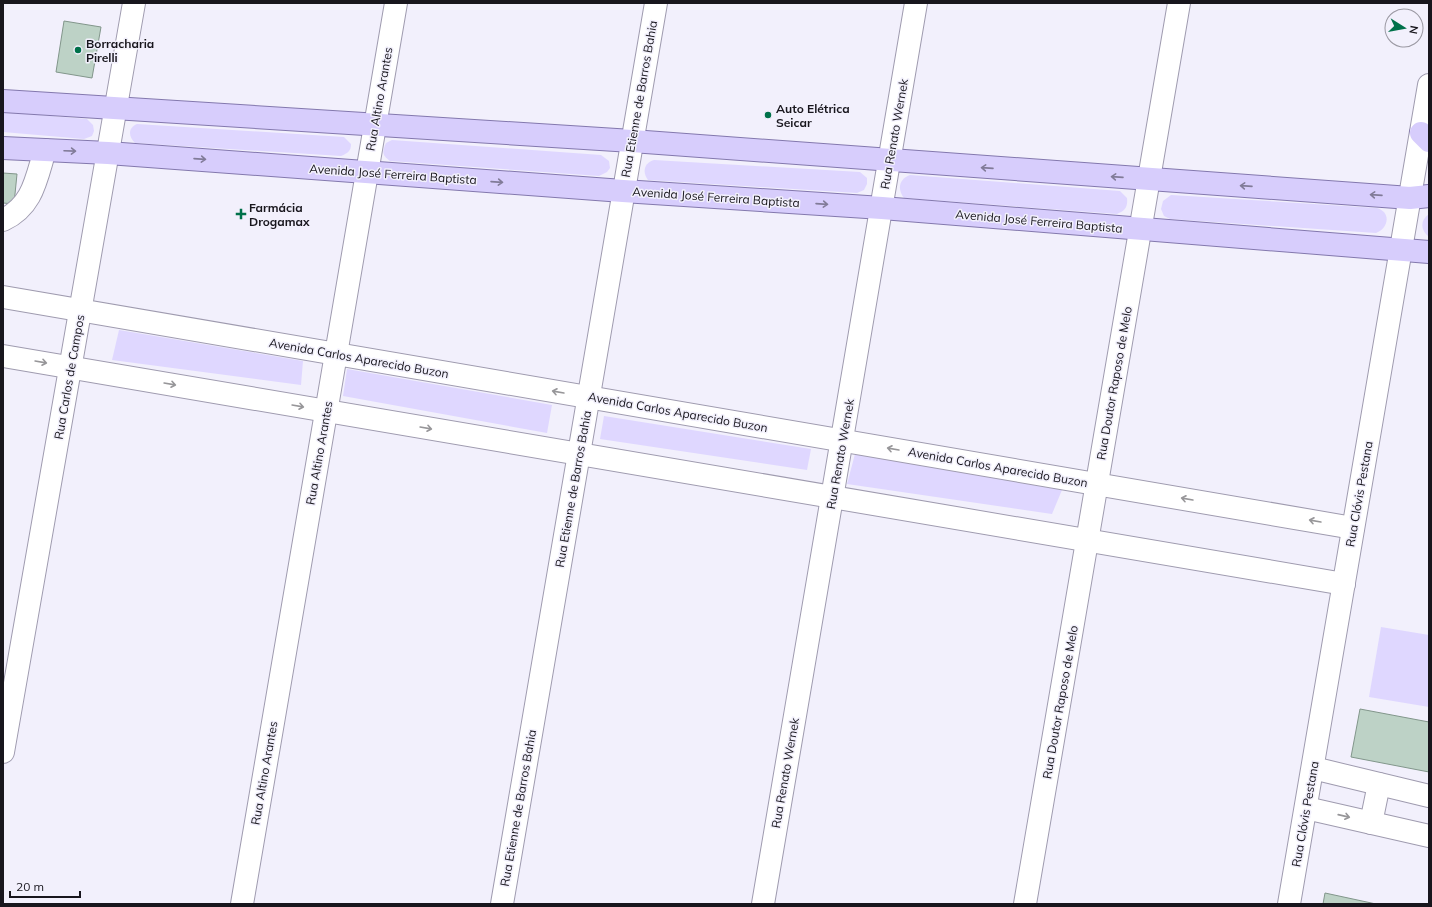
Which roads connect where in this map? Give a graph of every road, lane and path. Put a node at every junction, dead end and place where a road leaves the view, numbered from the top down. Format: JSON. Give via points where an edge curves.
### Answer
{"nodes":[{"id":1,"x":134,"y":3,"type":"edge"},
{"id":2,"x":396,"y":3,"type":"edge"},
{"id":3,"x":656,"y":3,"type":"edge"},
{"id":4,"x":916,"y":3,"type":"edge"},
{"id":5,"x":1179,"y":3,"type":"edge"},
{"id":6,"x":1429,"y":85,"type":"edge"},
{"id":7,"x":3,"y":101,"type":"edge"},
{"id":8,"x":116,"y":109,"type":"junction"},
{"id":9,"x":375,"y":125,"type":"junction"},
{"id":10,"x":1425,"y":137,"type":"edge"},
{"id":11,"x":632,"y":141,"type":"junction"},
{"id":12,"x":3,"y":148,"type":"edge"},
{"id":13,"x":45,"y":150,"type":"junction"},
{"id":14,"x":108,"y":152,"type":"junction"},
{"id":15,"x":890,"y":161,"type":"junction"},
{"id":16,"x":367,"y":172,"type":"junction"},
{"id":17,"x":1149,"y":179,"type":"junction"},
{"id":18,"x":623,"y":192,"type":"junction"},
{"id":19,"x":1419,"y":197,"type":"edge"},
{"id":20,"x":882,"y":208,"type":"junction"},
{"id":21,"x":3,"y":220,"type":"edge"},
{"id":22,"x":1140,"y":229,"type":"junction"},
{"id":23,"x":1401,"y":250,"type":"junction"},
{"id":24,"x":1429,"y":252,"type":"edge"},
{"id":25,"x":3,"y":297,"type":"edge"},
{"id":26,"x":81,"y":310,"type":"junction"},
{"id":27,"x":336,"y":354,"type":"junction"},
{"id":28,"x":3,"y":356,"type":"edge"},
{"id":29,"x":71,"y":367,"type":"junction"},
{"id":30,"x":588,"y":397,"type":"junction"},
{"id":31,"x":326,"y":410,"type":"junction"},
{"id":32,"x":842,"y":440,"type":"junction"},
{"id":33,"x":579,"y":454,"type":"junction"},
{"id":34,"x":1097,"y":484,"type":"junction"},
{"id":35,"x":832,"y":497,"type":"junction"},
{"id":36,"x":1354,"y":528,"type":"junction"},
{"id":37,"x":1087,"y":540,"type":"junction"},
{"id":38,"x":1344,"y":584,"type":"junction"},
{"id":39,"x":3,"y":752,"type":"edge"},
{"id":40,"x":1313,"y":768,"type":"junction"},
{"id":41,"x":1379,"y":784,"type":"junction"},
{"id":42,"x":1429,"y":796,"type":"edge"},
{"id":43,"x":1306,"y":808,"type":"junction"},
{"id":44,"x":1371,"y":823,"type":"junction"},
{"id":45,"x":1429,"y":836,"type":"edge"},
{"id":46,"x":242,"y":904,"type":"edge"},
{"id":47,"x":502,"y":904,"type":"edge"},
{"id":48,"x":762,"y":904,"type":"edge"},
{"id":49,"x":1025,"y":904,"type":"edge"},
{"id":50,"x":1289,"y":904,"type":"edge"}],
"edges":[{"from":1,"to":8,"type":"street","name":"Rua Carlos de Campos"},
{"from":2,"to":9,"type":"street","name":"Rua Altino Arantes"},
{"from":3,"to":11,"type":"street","name":"Rua Etienne de Barros Bahia"},
{"from":4,"to":15,"type":"street","name":"Rua Renato Wernek"},
{"from":5,"to":17,"type":"street","name":"Rua Doutor Raposo de Melo"},
{"from":6,"to":10,"type":"street","name":"Rua Clóvis Pestana"},
{"from":7,"to":8,"type":"main road"},
{"from":8,"to":9,"type":"main road"},
{"from":8,"to":14,"type":"street","name":"Rua Carlos de Campos"},
{"from":9,"to":11,"type":"main road"},
{"from":9,"to":16,"type":"street","name":"Rua Altino Arantes"},
{"from":10,"to":19,"type":"street","name":"Rua Clóvis Pestana"},
{"from":11,"to":15,"type":"main road"},
{"from":11,"to":18,"type":"street","name":"Rua Etienne de Barros Bahia"},
{"from":12,"to":13,"type":"main road","name":"Avenida José Ferreira Baptista"},
{"from":13,"to":14,"type":"main road","name":"Avenida José Ferreira Baptista","one_way":true},
{"from":13,"to":21,"type":"street","via":[[32,194],[15,215]]},
{"from":14,"to":16,"type":"main road","name":"Avenida José Ferreira Baptista","one_way":true},
{"from":14,"to":26,"type":"street","name":"Rua Carlos de Campos"},
{"from":17,"to":15,"type":"main road","one_way":true},
{"from":15,"to":20,"type":"street","name":"Rua Renato Wernek"},
{"from":16,"to":18,"type":"main road","name":"Avenida José Ferreira Baptista","one_way":true},
{"from":16,"to":27,"type":"street","name":"Rua Altino Arantes"},
{"from":19,"to":17,"type":"main road","one_way":true},
{"from":17,"to":22,"type":"street","name":"Rua Doutor Raposo de Melo"},
{"from":18,"to":20,"type":"main road","name":"Avenida José Ferreira Baptista","one_way":true},
{"from":18,"to":30,"type":"street","name":"Rua Etienne de Barros Bahia"},
{"from":19,"to":23,"type":"street","name":"Rua Clóvis Pestana"},
{"from":20,"to":22,"type":"main road","name":"Avenida José Ferreira Baptista"},
{"from":20,"to":32,"type":"street","name":"Rua Renato Wernek"},
{"from":22,"to":23,"type":"main road","name":"Avenida José Ferreira Baptista"},
{"from":22,"to":34,"type":"street","name":"Rua Doutor Raposo de Melo"},
{"from":23,"to":24,"type":"main road","name":"Avenida José Ferreira Baptista"},
{"from":23,"to":36,"type":"street","name":"Rua Clóvis Pestana"},
{"from":25,"to":26,"type":"street","name":"Avenida Carlos Aparecido Buzon"},
{"from":26,"to":27,"type":"street","name":"Avenida Carlos Aparecido Buzon"},
{"from":26,"to":29,"type":"street","name":"Rua Carlos de Campos"},
{"from":30,"to":27,"type":"street","name":"Avenida Carlos Aparecido Buzon","one_way":true},
{"from":27,"to":31,"type":"street","name":"Rua Altino Arantes"},
{"from":28,"to":29,"type":"street","one_way":true},
{"from":29,"to":31,"type":"street","one_way":true},
{"from":29,"to":39,"type":"street","name":"Rua Carlos de Campos"},
{"from":30,"to":32,"type":"street","name":"Avenida Carlos Aparecido Buzon"},
{"from":30,"to":33,"type":"street","name":"Rua Etienne de Barros Bahia"},
{"from":31,"to":33,"type":"street","one_way":true},
{"from":31,"to":46,"type":"street","name":"Rua Altino Arantes"},
{"from":34,"to":32,"type":"street","name":"Avenida Carlos Aparecido Buzon","one_way":true},
{"from":32,"to":35,"type":"street","name":"Rua Renato Wernek"},
{"from":33,"to":35,"type":"street"},
{"from":33,"to":47,"type":"street","name":"Rua Etienne de Barros Bahia"},
{"from":36,"to":34,"type":"street","name":"Avenida Carlos Aparecido Buzon","one_way":true},
{"from":34,"to":37,"type":"street","name":"Rua Doutor Raposo de Melo"},
{"from":35,"to":37,"type":"street"},
{"from":35,"to":48,"type":"street","name":"Rua Renato Wernek"},
{"from":36,"to":38,"type":"street","name":"Rua Clóvis Pestana"},
{"from":37,"to":38,"type":"street"},
{"from":37,"to":49,"type":"street","name":"Rua Doutor Raposo de Melo"},
{"from":38,"to":40,"type":"street","name":"Rua Clóvis Pestana"},
{"from":40,"to":41,"type":"street"},
{"from":40,"to":43,"type":"street","name":"Rua Clóvis Pestana"},
{"from":41,"to":42,"type":"street"},
{"from":41,"to":44,"type":"street"},
{"from":43,"to":44,"type":"street","one_way":true},
{"from":43,"to":50,"type":"street","name":"Rua Clóvis Pestana"},
{"from":44,"to":45,"type":"street"}]}
